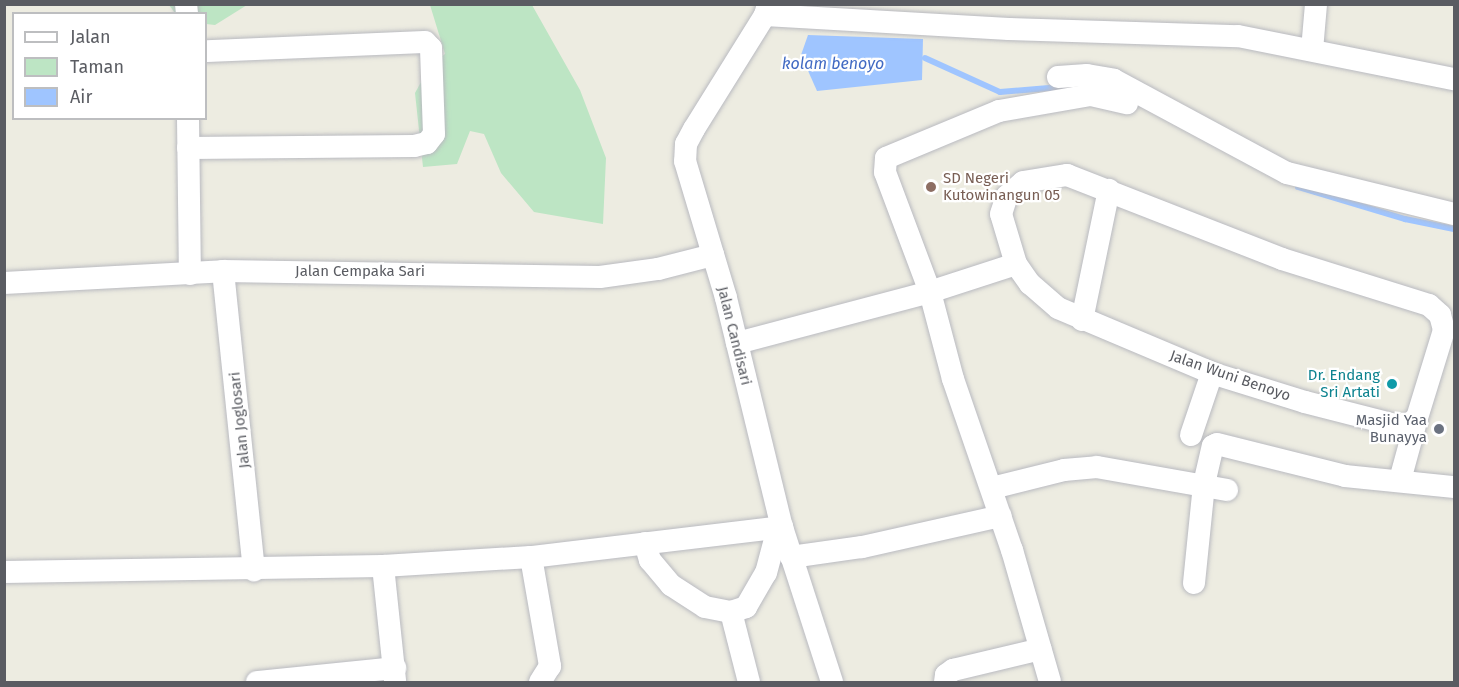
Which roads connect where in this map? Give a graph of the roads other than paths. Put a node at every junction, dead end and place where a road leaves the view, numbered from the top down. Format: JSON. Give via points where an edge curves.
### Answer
{"nodes":[{"id":1,"x":1316,"y":4,"type":"edge"},
{"id":2,"x":766,"y":10,"type":"edge"},
{"id":3,"x":1312,"y":50,"type":"junction"},
{"id":4,"x":207,"y":51,"type":"edge"},
{"id":5,"x":1058,"y":77,"type":"dead end"},
{"id":6,"x":1455,"y":79,"type":"edge"},
{"id":7,"x":1092,"y":86,"type":"junction"},
{"id":8,"x":1128,"y":103,"type":"dead end"},
{"id":9,"x":188,"y":120,"type":"edge"},
{"id":10,"x":188,"y":148,"type":"junction"},
{"id":11,"x":1109,"y":190,"type":"junction"},
{"id":12,"x":1455,"y":214,"type":"edge"},
{"id":13,"x":713,"y":255,"type":"junction"},
{"id":14,"x":1016,"y":264,"type":"junction"},
{"id":15,"x":223,"y":271,"type":"junction"},
{"id":16,"x":190,"y":274,"type":"junction"},
{"id":17,"x":4,"y":283,"type":"edge"},
{"id":18,"x":930,"y":292,"type":"junction"},
{"id":19,"x":1082,"y":320,"type":"junction"},
{"id":20,"x":737,"y":343,"type":"junction"},
{"id":21,"x":1446,"y":354,"type":"edge"},
{"id":22,"x":1212,"y":373,"type":"junction"},
{"id":23,"x":1418,"y":418,"type":"junction"},
{"id":24,"x":1191,"y":435,"type":"dead end"},
{"id":25,"x":1400,"y":480,"type":"junction"},
{"id":26,"x":1204,"y":484,"type":"junction"},
{"id":27,"x":1455,"y":487,"type":"edge"},
{"id":28,"x":992,"y":488,"type":"junction"},
{"id":29,"x":1227,"y":490,"type":"dead end"},
{"id":30,"x":1001,"y":516,"type":"junction"},
{"id":31,"x":780,"y":528,"type":"junction"},
{"id":32,"x":645,"y":543,"type":"junction"},
{"id":33,"x":531,"y":557,"type":"junction"},
{"id":34,"x":791,"y":557,"type":"junction"},
{"id":35,"x":383,"y":566,"type":"junction"},
{"id":36,"x":254,"y":570,"type":"junction"},
{"id":37,"x":4,"y":572,"type":"edge"},
{"id":38,"x":1194,"y":583,"type":"dead end"},
{"id":39,"x":731,"y":612,"type":"junction"},
{"id":40,"x":1041,"y":649,"type":"junction"},
{"id":41,"x":395,"y":675,"type":"edge"},
{"id":42,"x":257,"y":682,"type":"edge"},
{"id":43,"x":540,"y":682,"type":"edge"},
{"id":44,"x":749,"y":682,"type":"edge"},
{"id":45,"x":832,"y":682,"type":"edge"},
{"id":46,"x":945,"y":682,"type":"edge"},
{"id":47,"x":1050,"y":682,"type":"edge"}],
"edges":[{"from":1,"to":3,"type":"street"},
{"from":2,"to":3,"type":"street","via":[[1009,29],[1189,32],[1238,36]]},
{"from":2,"to":13,"type":"street","name":"Jalan Candisari","via":[[686,144],[685,161]]},
{"from":3,"to":6,"type":"street"},
{"from":4,"to":10,"type":"street","via":[[425,42],[430,48],[434,134],[427,143],[414,146]]},
{"from":5,"to":7,"type":"street"},
{"from":7,"to":8,"type":"street"},
{"from":7,"to":12,"type":"street","via":[[1114,80],[1287,173]]},
{"from":7,"to":18,"type":"street","via":[[990,113],[884,160],[885,172]]},
{"from":9,"to":10,"type":"street"},
{"from":10,"to":16,"type":"street"},
{"from":11,"to":14,"type":"street","via":[[1067,175],[1023,182],[1007,196],[1001,214]]},
{"from":11,"to":19,"type":"street"},
{"from":11,"to":21,"type":"street","via":[[1281,259],[1428,305],[1443,322]]},
{"from":13,"to":15,"type":"street","name":"Jalan Cempaka Sari","via":[[658,269],[600,277]]},
{"from":13,"to":20,"type":"street","name":"Jalan Candisari"},
{"from":14,"to":18,"type":"street"},
{"from":14,"to":19,"type":"street","name":"Jalan Wuni Benoyo","via":[[1030,284],[1058,308]]},
{"from":15,"to":16,"type":"street","name":"Jalan Cempaka Sari"},
{"from":15,"to":36,"type":"street","name":"Jalan Joglosari"},
{"from":16,"to":17,"type":"street","name":"Jalan Cempaka Sari"},
{"from":18,"to":20,"type":"street"},
{"from":18,"to":28,"type":"street","via":[[953,379]]},
{"from":19,"to":22,"type":"street","name":"Jalan Wuni Benoyo"},
{"from":20,"to":31,"type":"street","name":"Jalan Candisari"},
{"from":21,"to":23,"type":"street"},
{"from":22,"to":23,"type":"street","name":"Jalan Wuni Benoyo","via":[[1395,425],[1408,425]]},
{"from":22,"to":24,"type":"street"},
{"from":23,"to":25,"type":"street"},
{"from":25,"to":26,"type":"street","via":[[1345,476],[1296,466],[1220,442],[1213,446]]},
{"from":25,"to":27,"type":"street"},
{"from":26,"to":28,"type":"street","via":[[1097,467],[1064,470]]},
{"from":26,"to":29,"type":"street"},
{"from":26,"to":38,"type":"street"},
{"from":28,"to":30,"type":"street"},
{"from":30,"to":34,"type":"street","via":[[862,547]]},
{"from":30,"to":40,"type":"street"},
{"from":31,"to":32,"type":"street"},
{"from":31,"to":34,"type":"street","name":"Jalan Candisari"},
{"from":31,"to":39,"type":"street","via":[[766,573],[746,607]]},
{"from":32,"to":33,"type":"street"},
{"from":32,"to":39,"type":"street","via":[[650,560],[671,585],[705,607]]},
{"from":33,"to":35,"type":"street"},
{"from":33,"to":43,"type":"street","via":[[550,666]]},
{"from":34,"to":45,"type":"street","name":"Jalan Candisari"},
{"from":35,"to":36,"type":"street"},
{"from":35,"to":41,"type":"street"},
{"from":36,"to":37,"type":"street"},
{"from":39,"to":44,"type":"street"},
{"from":40,"to":46,"type":"street","via":[[953,670],[945,676]]},
{"from":40,"to":47,"type":"street"},
{"from":41,"to":42,"type":"street"}]}
